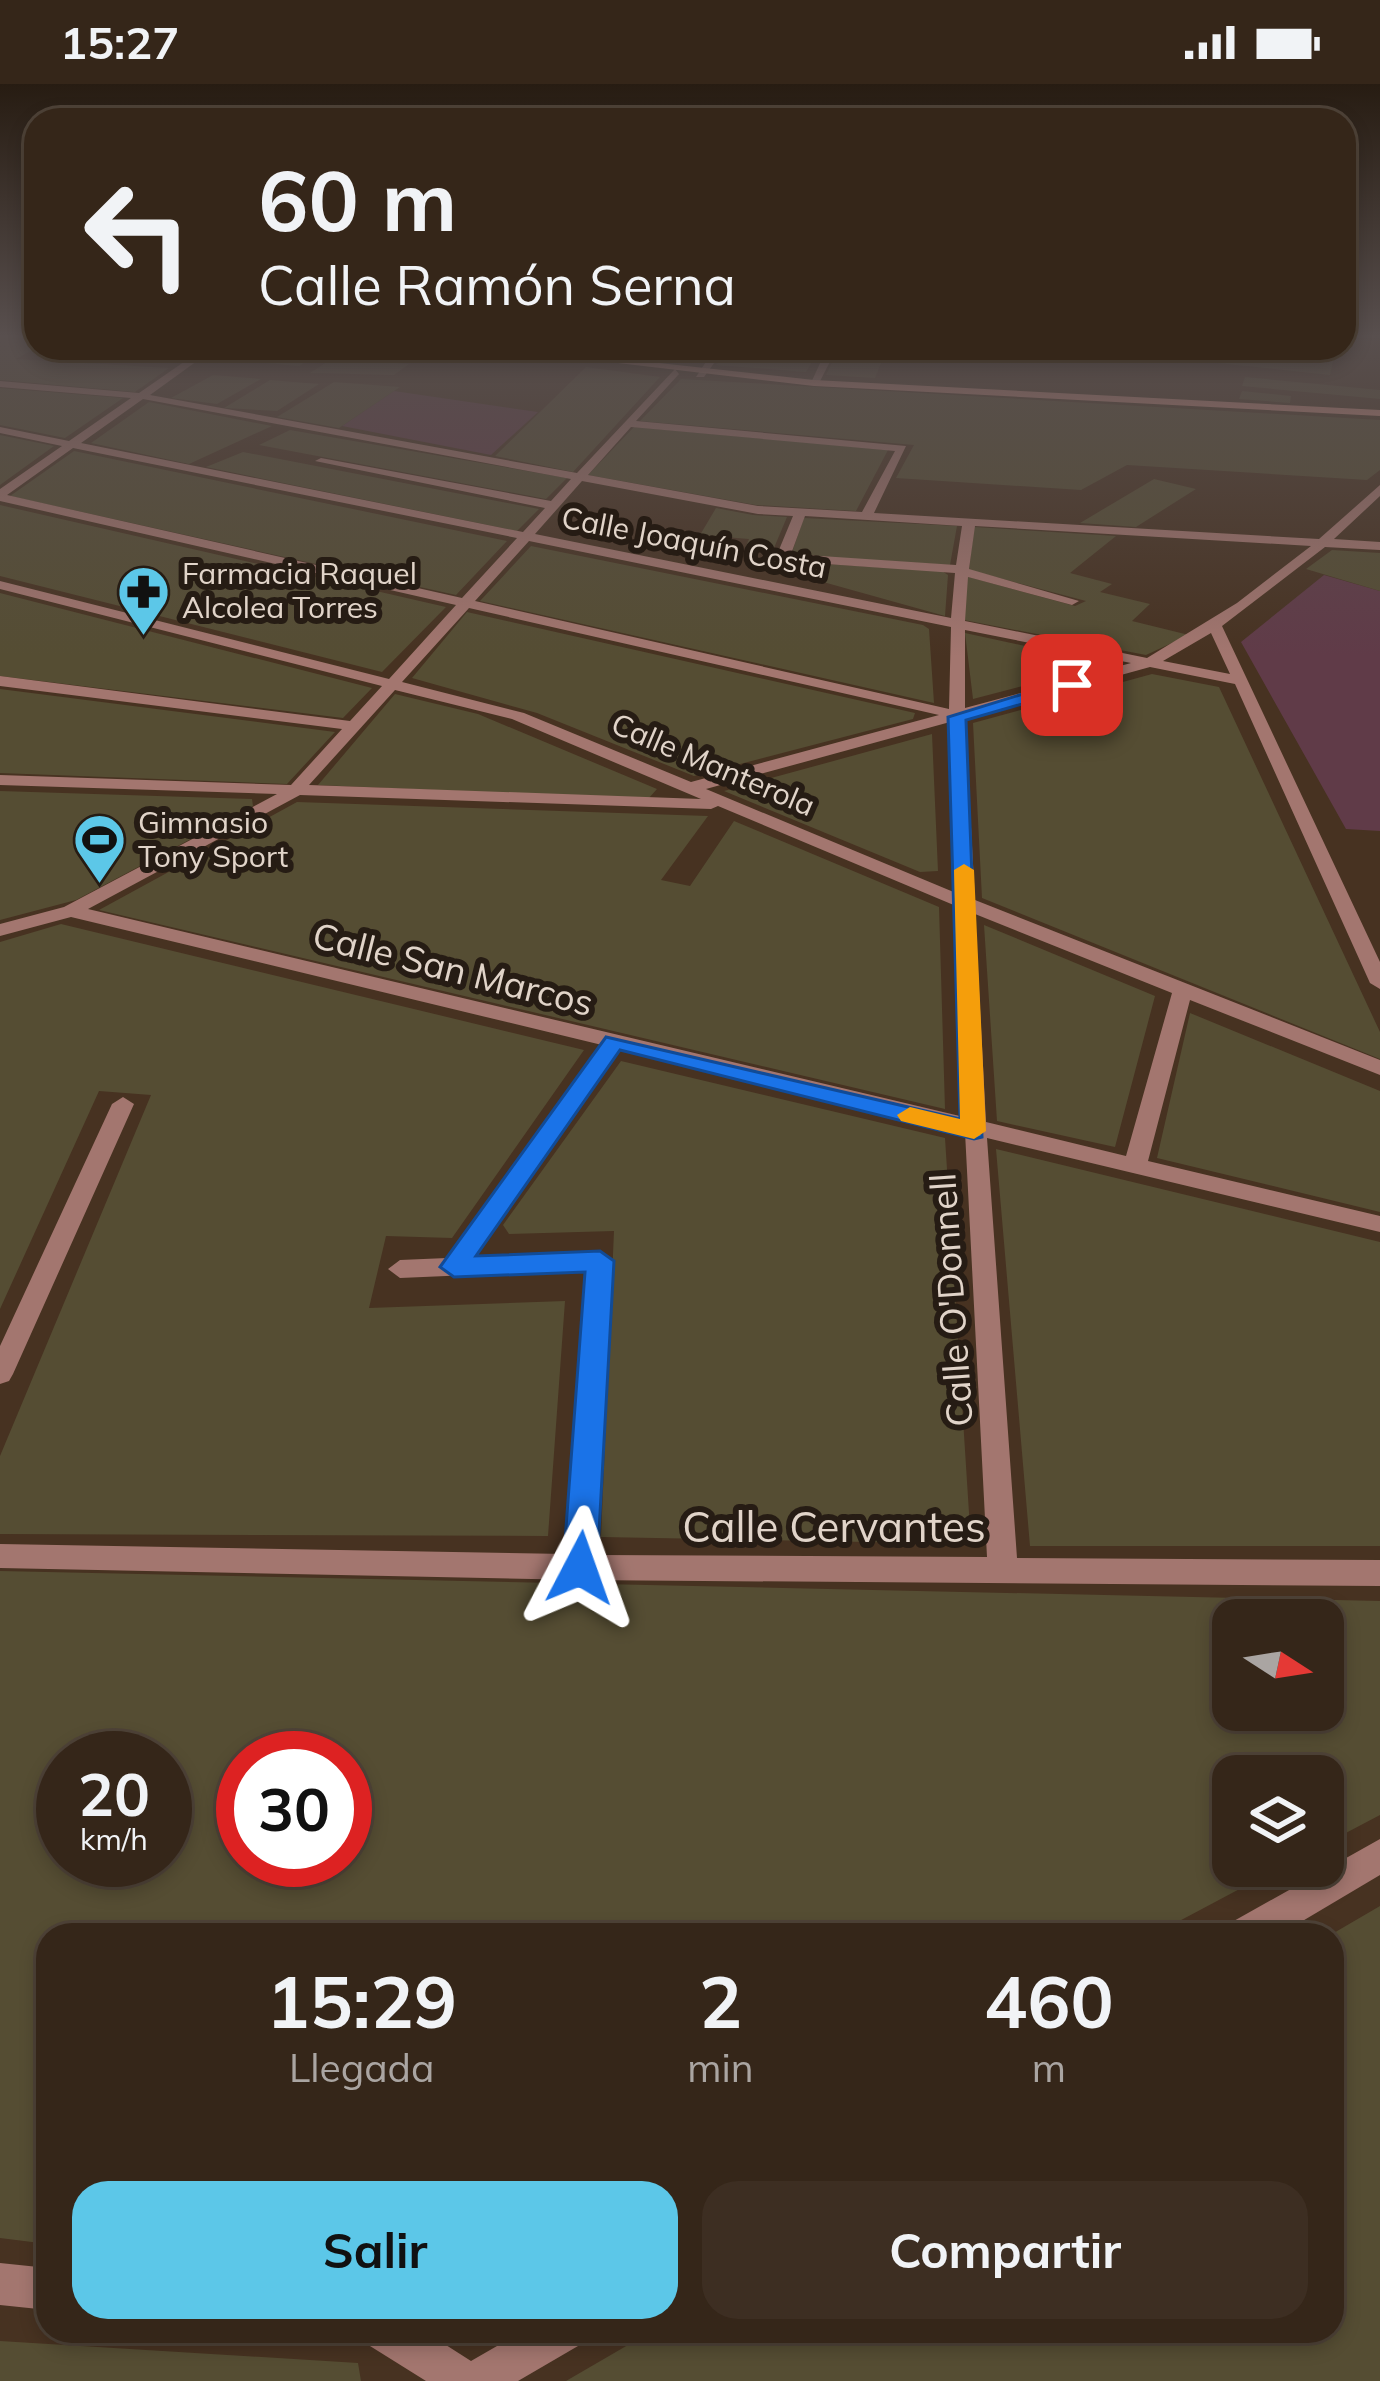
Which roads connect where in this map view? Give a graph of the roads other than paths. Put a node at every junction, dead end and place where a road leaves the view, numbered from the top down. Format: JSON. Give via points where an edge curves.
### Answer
{"nodes":[{"id":1,"x":54,"y":441,"type":"edge"},
{"id":2,"x":77,"y":441,"type":"edge"},
{"id":3,"x":390,"y":441,"type":"edge"},
{"id":4,"x":612,"y":441,"type":"edge"},
{"id":5,"x":824,"y":441,"type":"edge"},
{"id":6,"x":72,"y":445,"type":"junction"},
{"id":7,"x":321,"y":461,"type":"dead end"},
{"id":8,"x":581,"y":476,"type":"junction"},
{"id":9,"x":1380,"y":489,"type":"edge"},
{"id":10,"x":0,"y":496,"type":"edge"},
{"id":11,"x":556,"y":506,"type":"junction"},
{"id":12,"x":801,"y":512,"type":"junction"},
{"id":13,"x":866,"y":516,"type":"junction"},
{"id":14,"x":969,"y":523,"type":"junction"},
{"id":15,"x":528,"y":538,"type":"junction"},
{"id":16,"x":1325,"y":543,"type":"junction"},
{"id":17,"x":1380,"y":546,"type":"edge"},
{"id":18,"x":961,"y":570,"type":"junction"},
{"id":19,"x":0,"y":586,"type":"edge"},
{"id":20,"x":1072,"y":601,"type":"dead end"},
{"id":21,"x":466,"y":603,"type":"junction"},
{"id":22,"x":954,"y":623,"type":"junction"},
{"id":23,"x":1216,"y":628,"type":"junction"},
{"id":24,"x":1149,"y":663,"type":"junction"},
{"id":25,"x":1235,"y":680,"type":"junction"},
{"id":26,"x":0,"y":682,"type":"edge"},
{"id":27,"x":394,"y":684,"type":"junction"},
{"id":28,"x":957,"y":716,"type":"junction"},
{"id":29,"x":354,"y":726,"type":"junction"},
{"id":30,"x":0,"y":780,"type":"edge"},
{"id":31,"x":690,"y":788,"type":"junction"},
{"id":32,"x":294,"y":792,"type":"junction"},
{"id":33,"x":729,"y":805,"type":"junction"},
{"id":34,"x":965,"y":903,"type":"junction"},
{"id":35,"x":71,"y":911,"type":"junction"},
{"id":36,"x":0,"y":930,"type":"edge"},
{"id":37,"x":1380,"y":983,"type":"edge"},
{"id":38,"x":1183,"y":990,"type":"junction"},
{"id":39,"x":614,"y":1042,"type":"junction"},
{"id":40,"x":1380,"y":1068,"type":"edge"},
{"id":41,"x":123,"y":1104,"type":"dead end"},
{"id":42,"x":974,"y":1131,"type":"junction"},
{"id":43,"x":1136,"y":1165,"type":"junction"},
{"id":44,"x":1380,"y":1224,"type":"edge"},
{"id":45,"x":454,"y":1267,"type":"junction"},
{"id":46,"x":400,"y":1269,"type":"dead end"},
{"id":47,"x":0,"y":1374,"type":"edge"},
{"id":48,"x":0,"y":1556,"type":"edge"},
{"id":49,"x":580,"y":1568,"type":"junction"},
{"id":50,"x":1003,"y":1570,"type":"junction"},
{"id":51,"x":1380,"y":1573,"type":"edge"},
{"id":52,"x":1380,"y":1856,"type":"edge"},
{"id":53,"x":1266,"y":1923,"type":"edge"},
{"id":54,"x":0,"y":2284,"type":"edge"},
{"id":55,"x":36,"y":2288,"type":"edge"},
{"id":56,"x":404,"y":2343,"type":"edge"},
{"id":57,"x":542,"y":2343,"type":"edge"},
{"id":58,"x":465,"y":2381,"type":"edge"},
{"id":59,"x":477,"y":2381,"type":"edge"}],
"edges":[{"from":1,"to":6,"type":"street","name":"Calle Joaquín Costa"},
{"from":2,"to":6,"type":"street"},
{"from":3,"to":8,"type":"street"},
{"from":4,"to":8,"type":"street"},
{"from":5,"to":13,"type":"street","via":[[902,448]]},
{"from":6,"to":10,"type":"street"},
{"from":6,"to":15,"type":"street","name":"Calle Joaquín Costa"},
{"from":7,"to":11,"type":"street"},
{"from":8,"to":11,"type":"street"},
{"from":8,"to":12,"type":"street"},
{"from":9,"to":16,"type":"street"},
{"from":10,"to":21,"type":"street"},
{"from":11,"to":15,"type":"street"},
{"from":12,"to":13,"type":"street"},
{"from":12,"to":18,"type":"street","via":[[783,557]]},
{"from":13,"to":14,"type":"street"},
{"from":14,"to":16,"type":"street"},
{"from":14,"to":18,"type":"street","name":"Calle O'Donnell"},
{"from":15,"to":21,"type":"street"},
{"from":15,"to":22,"type":"street","name":"Calle Joaquín Costa"},
{"from":16,"to":17,"type":"street"},
{"from":16,"to":23,"type":"street"},
{"from":18,"to":20,"type":"street"},
{"from":18,"to":22,"type":"street","name":"Calle O'Donnell"},
{"from":19,"to":27,"type":"street","name":"Calle Manterola"},
{"from":21,"to":27,"type":"street"},
{"from":21,"to":28,"type":"street"},
{"from":22,"to":24,"type":"street","name":"Calle Joaquín Costa"},
{"from":22,"to":28,"type":"street","name":"Calle O'Donnell"},
{"from":23,"to":24,"type":"street"},
{"from":23,"to":25,"type":"street"},
{"from":24,"to":25,"type":"street","name":"Calle Joaquín Costa"},
{"from":24,"to":28,"type":"street"},
{"from":25,"to":37,"type":"street"},
{"from":26,"to":29,"type":"street"},
{"from":27,"to":29,"type":"street"},
{"from":27,"to":31,"type":"street","name":"Calle Manterola","via":[[518,716]]},
{"from":28,"to":31,"type":"street"},
{"from":28,"to":34,"type":"street","name":"Calle O'Donnell"},
{"from":29,"to":32,"type":"street"},
{"from":30,"to":32,"type":"street"},
{"from":31,"to":33,"type":"street","name":"Calle Manterola"},
{"from":32,"to":33,"type":"street"},
{"from":32,"to":35,"type":"street"},
{"from":33,"to":34,"type":"street","name":"Calle Manterola"},
{"from":34,"to":38,"type":"street","name":"Calle Manterola"},
{"from":34,"to":42,"type":"street","name":"Calle O'Donnell"},
{"from":35,"to":36,"type":"street"},
{"from":35,"to":39,"type":"street","name":"Calle San Marcos"},
{"from":38,"to":40,"type":"street","name":"Calle Manterola"},
{"from":38,"to":43,"type":"street"},
{"from":39,"to":42,"type":"street","name":"Calle San Marcos"},
{"from":39,"to":45,"type":"street"},
{"from":41,"to":47,"type":"street"},
{"from":42,"to":43,"type":"street","name":"Calle San Marcos"},
{"from":42,"to":50,"type":"street","name":"Calle O'Donnell"},
{"from":43,"to":44,"type":"street","name":"Calle San Marcos"},
{"from":45,"to":46,"type":"street"},
{"from":45,"to":49,"type":"street","via":[[600,1261]]},
{"from":48,"to":49,"type":"street","name":"Calle Cervantes"},
{"from":49,"to":50,"type":"street","name":"Calle Cervantes"},
{"from":50,"to":51,"type":"street","name":"Calle Cervantes"},
{"from":52,"to":53,"type":"street"},
{"from":54,"to":55,"type":"street"},
{"from":56,"to":58,"type":"street"},
{"from":57,"to":59,"type":"street"}]}
